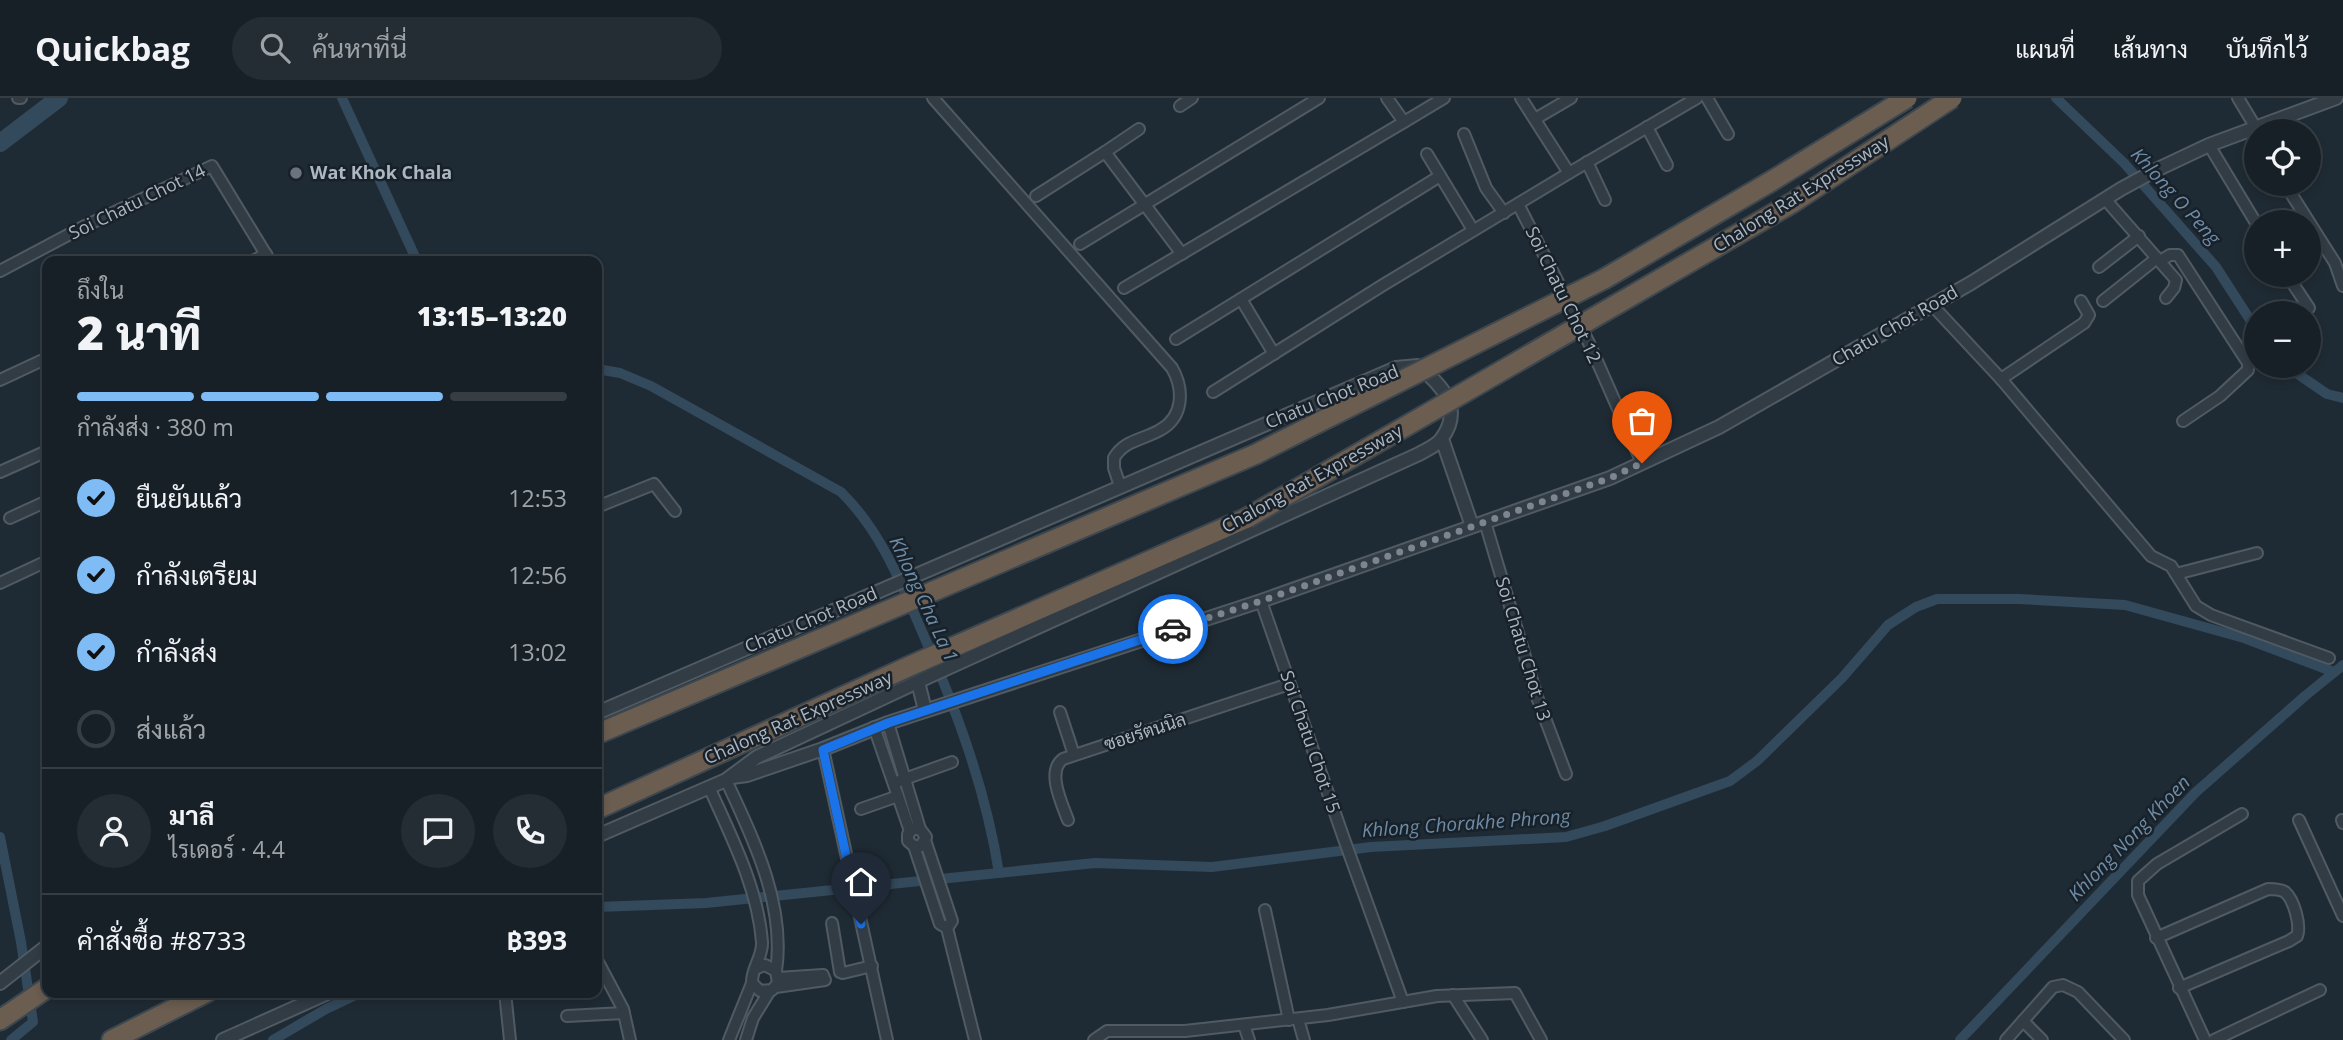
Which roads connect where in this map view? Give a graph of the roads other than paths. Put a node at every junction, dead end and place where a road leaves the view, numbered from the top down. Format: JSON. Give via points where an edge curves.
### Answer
{"nodes":[{"id":1,"x":933,"y":98,"type":"edge"},
{"id":2,"x":1192,"y":98,"type":"edge"},
{"id":3,"x":1319,"y":98,"type":"edge"},
{"id":4,"x":1387,"y":98,"type":"edge"},
{"id":5,"x":1444,"y":98,"type":"edge"},
{"id":6,"x":1521,"y":98,"type":"edge"},
{"id":7,"x":1571,"y":98,"type":"edge"},
{"id":8,"x":1697,"y":98,"type":"edge"},
{"id":9,"x":1707,"y":98,"type":"edge"},
{"id":10,"x":1907,"y":98,"type":"edge"},
{"id":11,"x":1952,"y":98,"type":"edge"},
{"id":12,"x":2238,"y":98,"type":"edge"},
{"id":13,"x":2336,"y":98,"type":"edge"},
{"id":14,"x":1680,"y":102,"type":"edge"},
{"id":15,"x":1180,"y":106,"type":"dead end"},
{"id":16,"x":2248,"y":119,"type":"edge"},
{"id":17,"x":2285,"y":119,"type":"edge"},
{"id":18,"x":1535,"y":120,"type":"junction"},
{"id":19,"x":1404,"y":122,"type":"junction"},
{"id":20,"x":1647,"y":127,"type":"junction"},
{"id":21,"x":1139,"y":129,"type":"dead end"},
{"id":22,"x":1464,"y":134,"type":"dead end"},
{"id":23,"x":1728,"y":134,"type":"dead end"},
{"id":24,"x":2244,"y":135,"type":"edge"},
{"id":25,"x":2209,"y":145,"type":"junction"},
{"id":26,"x":1105,"y":152,"type":"junction"},
{"id":27,"x":1427,"y":154,"type":"dead end"},
{"id":28,"x":1587,"y":162,"type":"junction"},
{"id":29,"x":1667,"y":164,"type":"dead end"},
{"id":30,"x":1569,"y":173,"type":"junction"},
{"id":31,"x":1440,"y":176,"type":"junction"},
{"id":32,"x":1036,"y":196,"type":"dead end"},
{"id":33,"x":2292,"y":196,"type":"edge"},
{"id":34,"x":2105,"y":199,"type":"junction"},
{"id":35,"x":1605,"y":200,"type":"dead end"},
{"id":36,"x":1145,"y":203,"type":"junction"},
{"id":37,"x":1518,"y":204,"type":"junction"},
{"id":38,"x":2248,"y":210,"type":"edge"},
{"id":39,"x":1503,"y":213,"type":"junction"},
{"id":40,"x":1473,"y":230,"type":"junction"},
{"id":41,"x":2139,"y":236,"type":"junction"},
{"id":42,"x":1080,"y":244,"type":"dead end"},
{"id":43,"x":1182,"y":254,"type":"junction"},
{"id":44,"x":267,"y":256,"type":"edge"},
{"id":45,"x":2158,"y":259,"type":"junction"},
{"id":46,"x":2099,"y":267,"type":"dead end"},
{"id":47,"x":0,"y":271,"type":"edge"},
{"id":48,"x":2343,"y":286,"type":"edge"},
{"id":49,"x":1124,"y":288,"type":"dead end"},
{"id":50,"x":2165,"y":298,"type":"dead end"},
{"id":51,"x":1241,"y":299,"type":"junction"},
{"id":52,"x":2081,"y":301,"type":"dead end"},
{"id":53,"x":2102,"y":301,"type":"dead end"},
{"id":54,"x":1932,"y":305,"type":"junction"},
{"id":55,"x":1177,"y":339,"type":"dead end"},
{"id":56,"x":1274,"y":354,"type":"junction"},
{"id":57,"x":42,"y":360,"type":"edge"},
{"id":58,"x":2001,"y":379,"type":"junction"},
{"id":59,"x":0,"y":380,"type":"edge"},
{"id":60,"x":1213,"y":393,"type":"dead end"},
{"id":61,"x":2183,"y":421,"type":"dead end"},
{"id":62,"x":1442,"y":439,"type":"junction"},
{"id":63,"x":42,"y":453,"type":"edge"},
{"id":64,"x":1642,"y":463,"type":"junction"},
{"id":65,"x":0,"y":472,"type":"edge"},
{"id":66,"x":1121,"y":486,"type":"junction"},
{"id":67,"x":42,"y":503,"type":"edge"},
{"id":68,"x":602,"y":505,"type":"edge"},
{"id":69,"x":675,"y":511,"type":"dead end"},
{"id":70,"x":10,"y":518,"type":"dead end"},
{"id":71,"x":1478,"y":524,"type":"junction"},
{"id":72,"x":2257,"y":553,"type":"dead end"},
{"id":73,"x":42,"y":563,"type":"edge"},
{"id":74,"x":2176,"y":574,"type":"junction"},
{"id":75,"x":0,"y":583,"type":"edge"},
{"id":76,"x":1261,"y":601,"type":"junction"},
{"id":77,"x":957,"y":655,"type":"junction"},
{"id":78,"x":2329,"y":658,"type":"dead end"},
{"id":79,"x":920,"y":675,"type":"junction"},
{"id":80,"x":1289,"y":684,"type":"junction"},
{"id":81,"x":925,"y":710,"type":"junction"},
{"id":82,"x":602,"y":711,"type":"edge"},
{"id":83,"x":1060,"y":712,"type":"dead end"},
{"id":84,"x":888,"y":723,"type":"junction"},
{"id":85,"x":874,"y":727,"type":"junction"},
{"id":86,"x":602,"y":732,"type":"edge"},
{"id":87,"x":823,"y":750,"type":"junction"},
{"id":88,"x":1074,"y":755,"type":"junction"},
{"id":89,"x":952,"y":762,"type":"dead end"},
{"id":90,"x":1566,"y":774,"type":"dead end"},
{"id":91,"x":728,"y":779,"type":"junction"},
{"id":92,"x":905,"y":779,"type":"junction"},
{"id":93,"x":893,"y":783,"type":"junction"},
{"id":94,"x":709,"y":787,"type":"junction"},
{"id":95,"x":898,"y":796,"type":"junction"},
{"id":96,"x":602,"y":807,"type":"edge"},
{"id":97,"x":861,"y":809,"type":"dead end"},
{"id":98,"x":2242,"y":814,"type":"dead end"},
{"id":99,"x":1068,"y":820,"type":"dead end"},
{"id":100,"x":2299,"y":820,"type":"dead end"},
{"id":101,"x":915,"y":830,"type":"junction"},
{"id":102,"x":602,"y":834,"type":"edge"},
{"id":103,"x":925,"y":840,"type":"junction"},
{"id":104,"x":915,"y":851,"type":"junction"},
{"id":105,"x":1265,"y":910,"type":"dead end"},
{"id":106,"x":2343,"y":916,"type":"edge"},
{"id":107,"x":832,"y":923,"type":"dead end"},
{"id":108,"x":947,"y":928,"type":"junction"},
{"id":109,"x":2156,"y":938,"type":"junction"},
{"id":110,"x":42,"y":950,"type":"edge"},
{"id":111,"x":872,"y":966,"type":"junction"},
{"id":112,"x":757,"y":968,"type":"junction"},
{"id":113,"x":602,"y":970,"type":"edge"},
{"id":114,"x":775,"y":982,"type":"junction"},
{"id":115,"x":0,"y":983,"type":"edge"},
{"id":116,"x":752,"y":983,"type":"junction"},
{"id":117,"x":2179,"y":988,"type":"junction"},
{"id":118,"x":2320,"y":990,"type":"dead end"},
{"id":119,"x":42,"y":991,"type":"edge"},
{"id":120,"x":1453,"y":995,"type":"junction"},
{"id":121,"x":195,"y":998,"type":"edge"},
{"id":122,"x":317,"y":998,"type":"edge"},
{"id":123,"x":506,"y":998,"type":"edge"},
{"id":124,"x":1403,"y":1002,"type":"junction"},
{"id":125,"x":624,"y":1013,"type":"junction"},
{"id":126,"x":567,"y":1016,"type":"dead end"},
{"id":127,"x":3,"y":1018,"type":"edge"},
{"id":128,"x":1293,"y":1019,"type":"junction"},
{"id":129,"x":2023,"y":1021,"type":"junction"},
{"id":130,"x":1244,"y":1024,"type":"junction"},
{"id":131,"x":232,"y":1038,"type":"edge"},
{"id":132,"x":2201,"y":1038,"type":"edge"},
{"id":133,"x":112,"y":1040,"type":"edge"},
{"id":134,"x":510,"y":1040,"type":"edge"},
{"id":135,"x":630,"y":1040,"type":"edge"},
{"id":136,"x":729,"y":1040,"type":"edge"},
{"id":137,"x":746,"y":1040,"type":"edge"},
{"id":138,"x":887,"y":1040,"type":"edge"},
{"id":139,"x":975,"y":1040,"type":"edge"},
{"id":140,"x":1094,"y":1040,"type":"edge"},
{"id":141,"x":1249,"y":1040,"type":"edge"},
{"id":142,"x":1304,"y":1040,"type":"edge"},
{"id":143,"x":1482,"y":1040,"type":"edge"},
{"id":144,"x":1541,"y":1040,"type":"edge"},
{"id":145,"x":2006,"y":1040,"type":"edge"},
{"id":146,"x":2042,"y":1040,"type":"edge"},
{"id":147,"x":2124,"y":1040,"type":"edge"},
{"id":148,"x":2214,"y":1040,"type":"edge"}],
"edges":[{"from":1,"to":66,"type":"street","via":[[1177,376],[1181,393],[1174,417],[1159,431],[1125,444],[1114,458]]},
{"from":2,"to":15,"type":"street"},
{"from":3,"to":36,"type":"street"},
{"from":4,"to":19,"type":"street"},
{"from":5,"to":19,"type":"street"},
{"from":6,"to":18,"type":"street"},
{"from":7,"to":18,"type":"street"},
{"from":8,"to":14,"type":"street"},
{"from":9,"to":23,"type":"street"},
{"from":10,"to":86,"type":"highway","name":"Chalong Rat Expressway","bridge":true,"via":[[1574,295],[1256,454]]},
{"from":11,"to":77,"type":"highway","name":"Chalong Rat Expressway","bridge":true,"via":[[1792,203],[1277,502],[1046,607]]},
{"from":12,"to":16,"type":"street"},
{"from":13,"to":17,"type":"street","name":"Chatu Chot Road"},
{"from":14,"to":20,"type":"street"},
{"from":18,"to":30,"type":"street"},
{"from":19,"to":43,"type":"street"},
{"from":20,"to":28,"type":"street"},
{"from":20,"to":29,"type":"street"},
{"from":21,"to":26,"type":"street"},
{"from":22,"to":39,"type":"street","via":[[1486,188]]},
{"from":24,"to":25,"type":"street","name":"Chatu Chot Road"},
{"from":25,"to":34,"type":"street","name":"Chatu Chot Road"},
{"from":25,"to":38,"type":"street"},
{"from":26,"to":32,"type":"street"},
{"from":26,"to":36,"type":"street"},
{"from":27,"to":31,"type":"street"},
{"from":28,"to":30,"type":"street"},
{"from":28,"to":35,"type":"street"},
{"from":30,"to":37,"type":"street"},
{"from":31,"to":40,"type":"street"},
{"from":31,"to":51,"type":"street"},
{"from":33,"to":48,"type":"street","via":[[2335,264]]},
{"from":34,"to":41,"type":"street"},
{"from":34,"to":54,"type":"street","name":"Chatu Chot Road"},
{"from":36,"to":42,"type":"street"},
{"from":36,"to":43,"type":"street"},
{"from":37,"to":39,"type":"street"},
{"from":37,"to":64,"type":"street","name":"Soi Chatu Chot 12","via":[[1589,343]]},
{"from":39,"to":40,"type":"street"},
{"from":40,"to":56,"type":"street"},
{"from":41,"to":45,"type":"street"},
{"from":41,"to":46,"type":"street"},
{"from":43,"to":49,"type":"street"},
{"from":44,"to":47,"type":"street","name":"Soi Chatu Chot 14","via":[[212,166]]},
{"from":45,"to":50,"type":"street","via":[[2176,280]]},
{"from":45,"to":53,"type":"street"},
{"from":45,"to":61,"type":"street","via":[[2178,255],[2248,363],[2248,370],[2220,396]]},
{"from":51,"to":55,"type":"street"},
{"from":51,"to":56,"type":"street"},
{"from":52,"to":58,"type":"street","via":[[2089,315],[2084,323]]},
{"from":54,"to":58,"type":"street"},
{"from":54,"to":64,"type":"street","name":"Chatu Chot Road","via":[[1719,427]]},
{"from":56,"to":60,"type":"street"},
{"from":57,"to":59,"type":"street"},
{"from":58,"to":74,"type":"street","via":[[2151,556],[2171,566]]},
{"from":62,"to":66,"type":"street","name":"Chatu Chot Road","via":[[1451,418],[1439,382],[1418,366],[1396,368]]},
{"from":62,"to":71,"type":"street"},
{"from":62,"to":77,"type":"street","via":[[1419,454]]},
{"from":63,"to":65,"type":"street"},
{"from":64,"to":71,"type":"street","name":"Chatu Chot Road"},
{"from":66,"to":82,"type":"street","name":"Chatu Chot Road"},
{"from":67,"to":70,"type":"street"},
{"from":68,"to":69,"type":"street","via":[[654,484]]},
{"from":71,"to":76,"type":"street","name":"Chatu Chot Road"},
{"from":71,"to":90,"type":"street","name":"Soi Chatu Chot 13"},
{"from":72,"to":74,"type":"street"},
{"from":73,"to":75,"type":"street"},
{"from":74,"to":78,"type":"street","via":[[2196,606],[2211,615]]},
{"from":76,"to":80,"type":"street","name":"Soi Chatu Chot 15"},
{"from":76,"to":81,"type":"street","name":"Chatu Chot Road"},
{"from":77,"to":79,"type":"highway","name":"Chalong Rat Expressway"},
{"from":79,"to":81,"type":"street"},
{"from":79,"to":91,"type":"street","name":"Chatu Chot Road","via":[[757,757]]},
{"from":79,"to":96,"type":"highway","name":"Chalong Rat Expressway"},
{"from":80,"to":88,"type":"street","name":"ซอยรัตนนิล"},
{"from":80,"to":124,"type":"street","name":"Soi Chatu Chot 15"},
{"from":81,"to":84,"type":"street","name":"Chatu Chot Road"},
{"from":83,"to":88,"type":"street"},
{"from":84,"to":85,"type":"street","name":"Chatu Chot Road"},
{"from":84,"to":92,"type":"street"},
{"from":85,"to":87,"type":"street","name":"Chatu Chot Road"},
{"from":85,"to":93,"type":"street"},
{"from":87,"to":91,"type":"street","name":"Chatu Chot Road"},
{"from":87,"to":111,"type":"street"},
{"from":88,"to":99,"type":"street","via":[[1057,766],[1057,787]]},
{"from":89,"to":92,"type":"street"},
{"from":91,"to":94,"type":"street","name":"Chatu Chot Road"},
{"from":91,"to":114,"type":"street","via":[[774,908]]},
{"from":92,"to":93,"type":"street"},
{"from":92,"to":101,"type":"street"},
{"from":93,"to":95,"type":"street"},
{"from":94,"to":102,"type":"street","name":"Chatu Chot Road"},
{"from":94,"to":112,"type":"street","via":[[757,910],[762,946]]},
{"from":95,"to":97,"type":"street"},
{"from":95,"to":101,"type":"street"},
{"from":98,"to":109,"type":"street","via":[[2157,864],[2138,881],[2138,895]]},
{"from":100,"to":106,"type":"street"},
{"from":101,"to":103,"type":"street","via":[[925,833]]},
{"from":101,"to":104,"type":"street","via":[[908,841]]},
{"from":103,"to":104,"type":"street"},
{"from":103,"to":108,"type":"street","via":[[952,920]]},
{"from":104,"to":108,"type":"street","via":[[940,924]]},
{"from":105,"to":128,"type":"street"},
{"from":107,"to":111,"type":"street","via":[[839,972]]},
{"from":108,"to":139,"type":"street"},
{"from":109,"to":117,"type":"street"},
{"from":109,"to":117,"type":"street","via":[[2267,889],[2286,893],[2292,905],[2299,925],[2297,936],[2289,942]]},
{"from":110,"to":115,"type":"street"},
{"from":111,"to":138,"type":"street"},
{"from":112,"to":114,"type":"street","via":[[769,966]]},
{"from":112,"to":116,"type":"street"},
{"from":113,"to":125,"type":"street"},
{"from":114,"to":116,"type":"street","via":[[757,989]]},
{"from":114,"to":137,"type":"street","via":[[753,1018]]},
{"from":116,"to":136,"type":"street"},
{"from":117,"to":132,"type":"street"},
{"from":118,"to":148,"type":"street"},
{"from":119,"to":127,"type":"highway"},
{"from":120,"to":124,"type":"street"},
{"from":120,"to":143,"type":"street"},
{"from":120,"to":144,"type":"street","via":[[1516,993]]},
{"from":121,"to":133,"type":"highway"},
{"from":122,"to":131,"type":"street"},
{"from":123,"to":134,"type":"street"},
{"from":124,"to":128,"type":"street"},
{"from":125,"to":126,"type":"street"},
{"from":125,"to":135,"type":"street"},
{"from":128,"to":130,"type":"street"},
{"from":128,"to":142,"type":"street"},
{"from":129,"to":145,"type":"street"},
{"from":129,"to":146,"type":"street"},
{"from":129,"to":147,"type":"street","via":[[2053,987],[2063,985],[2078,992]]},
{"from":130,"to":140,"type":"street","via":[[1185,1031],[1107,1031]]},
{"from":130,"to":141,"type":"street"}]}
